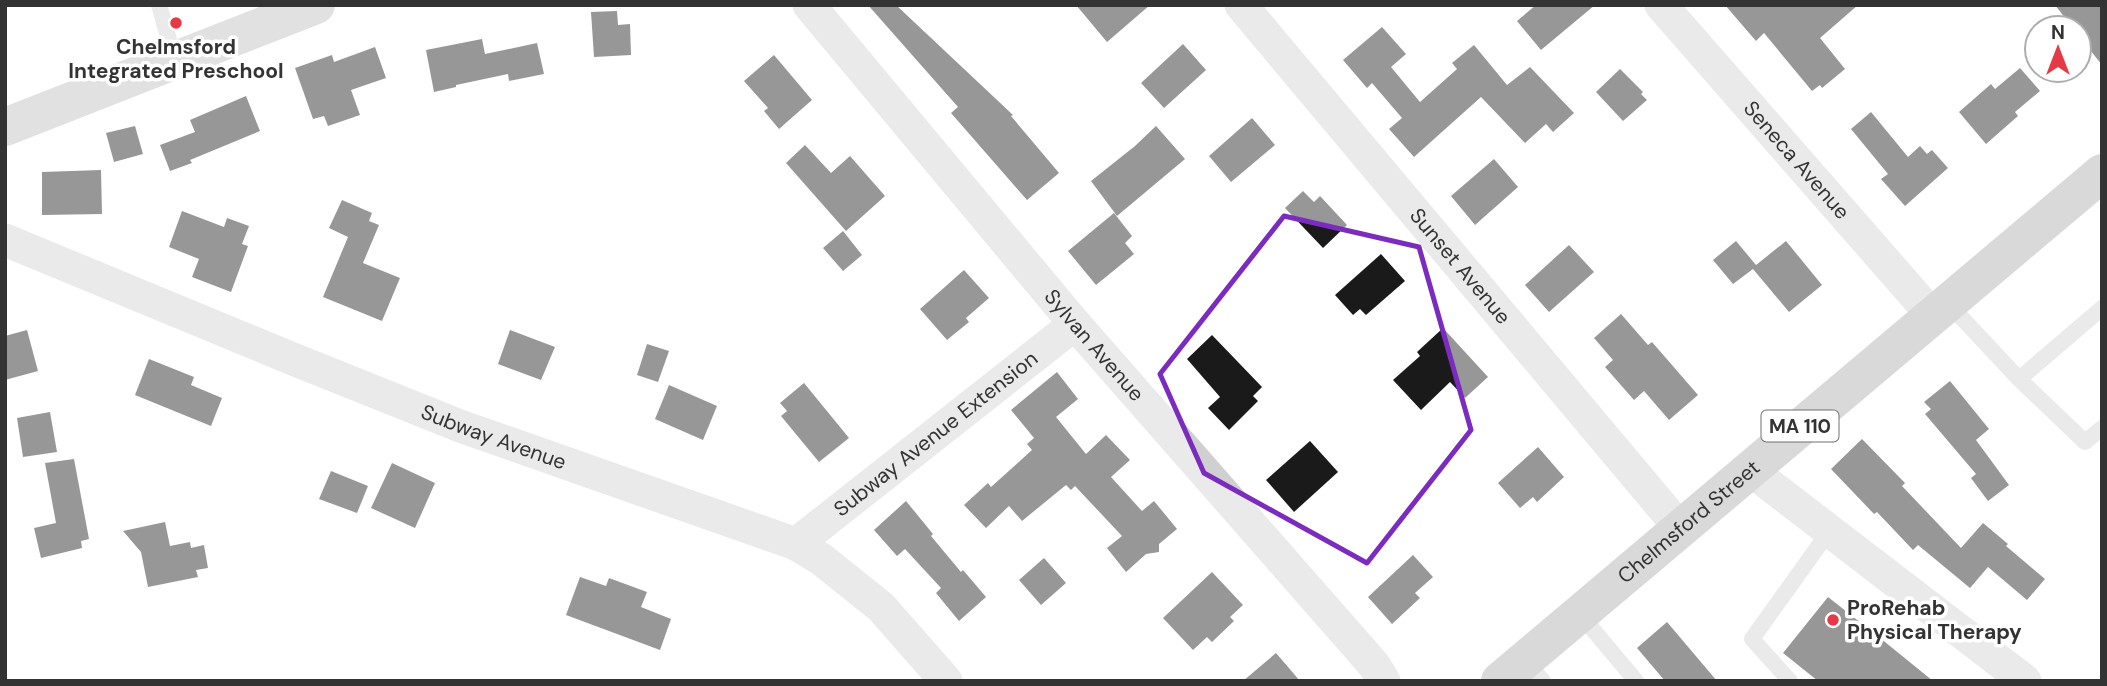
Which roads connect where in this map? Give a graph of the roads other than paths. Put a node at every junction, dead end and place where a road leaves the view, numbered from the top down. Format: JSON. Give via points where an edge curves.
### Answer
{"nodes":[{"id":1,"x":159,"y":5,"type":"edge"},
{"id":2,"x":316,"y":5,"type":"edge"},
{"id":3,"x":809,"y":5,"type":"edge"},
{"id":4,"x":1241,"y":5,"type":"edge"},
{"id":5,"x":1661,"y":5,"type":"edge"},
{"id":6,"x":175,"y":61,"type":"junction"},
{"id":7,"x":5,"y":127,"type":"edge"},
{"id":8,"x":2102,"y":173,"type":"edge"},
{"id":9,"x":5,"y":240,"type":"edge"},
{"id":10,"x":2102,"y":308,"type":"edge"},
{"id":11,"x":1939,"y":309,"type":"junction"},
{"id":12,"x":1075,"y":324,"type":"junction"},
{"id":13,"x":2019,"y":379,"type":"junction"},
{"id":14,"x":2102,"y":428,"type":"edge"},
{"id":15,"x":1749,"y":469,"type":"junction"},
{"id":16,"x":1680,"y":528,"type":"junction"},
{"id":17,"x":1830,"y":530,"type":"junction"},
{"id":18,"x":796,"y":544,"type":"junction"},
{"id":19,"x":1579,"y":613,"type":"junction"},
{"id":20,"x":1522,"y":674,"type":"edge"},
{"id":21,"x":946,"y":681,"type":"edge"},
{"id":22,"x":1384,"y":681,"type":"edge"},
{"id":23,"x":1636,"y":681,"type":"edge"},
{"id":24,"x":1790,"y":681,"type":"edge"},
{"id":25,"x":2025,"y":681,"type":"edge"}],
"edges":[{"from":1,"to":6,"type":"lane"},
{"from":2,"to":6,"type":"street"},
{"from":3,"to":12,"type":"street","name":"Sylvan Avenue"},
{"from":4,"to":16,"type":"street","name":"Sunset Avenue"},
{"from":5,"to":11,"type":"street","name":"Seneca Avenue"},
{"from":6,"to":7,"type":"street"},
{"from":8,"to":11,"type":"main road","name":"Chelmsford Street","number":"MA 110"},
{"from":9,"to":18,"type":"street","name":"Subway Avenue","via":[[460,426]]},
{"from":10,"to":13,"type":"lane"},
{"from":11,"to":13,"type":"lane"},
{"from":11,"to":15,"type":"main road","name":"Chelmsford Street","number":"MA 110"},
{"from":12,"to":18,"type":"street","name":"Subway Avenue Extension"},
{"from":12,"to":22,"type":"street","name":"Sylvan Avenue"},
{"from":13,"to":14,"type":"lane","via":[[2085,442]]},
{"from":15,"to":16,"type":"main road","name":"Chelmsford Street","number":"MA 110"},
{"from":15,"to":17,"type":"street"},
{"from":16,"to":19,"type":"main road","name":"Chelmsford Street","number":"MA 110"},
{"from":17,"to":24,"type":"lane","via":[[1752,639]]},
{"from":17,"to":25,"type":"street"},
{"from":18,"to":21,"type":"street","name":"Subway Avenue","via":[[881,607]]},
{"from":19,"to":20,"type":"main road","name":"Chelmsford Street","number":"MA 110"},
{"from":19,"to":23,"type":"lane"}]}
